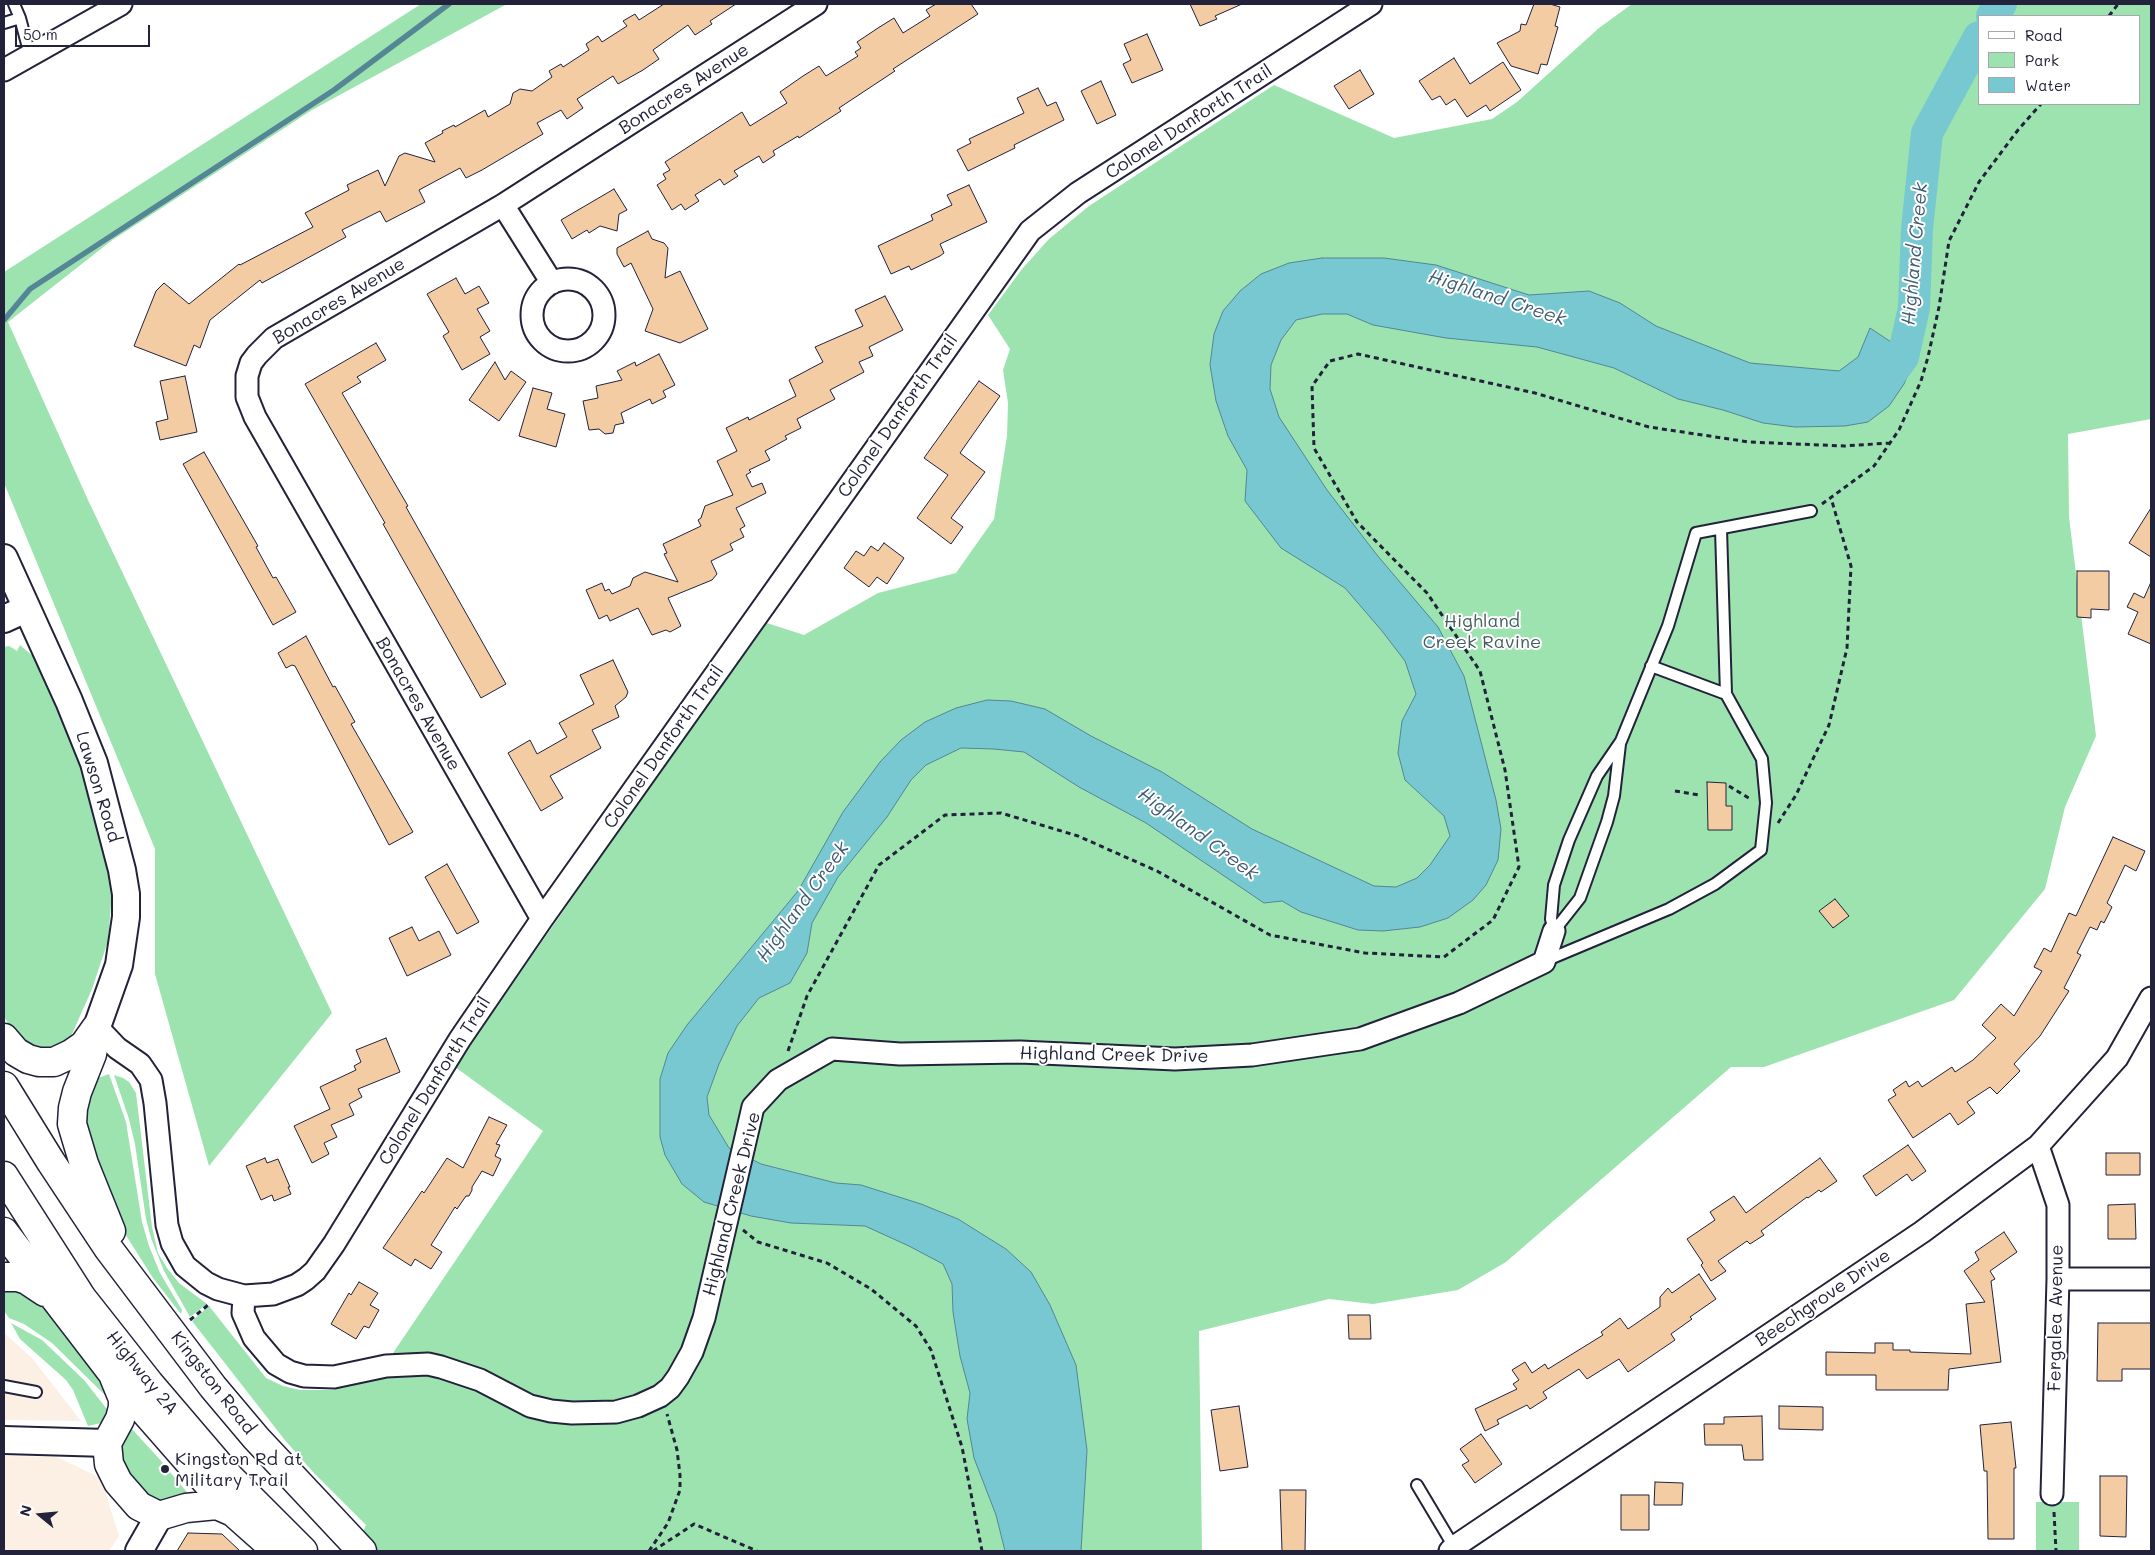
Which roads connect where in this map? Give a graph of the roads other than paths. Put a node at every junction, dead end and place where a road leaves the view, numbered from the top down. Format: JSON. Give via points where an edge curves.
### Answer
{"nodes":[{"id":1,"x":14,"y":4,"type":"edge"},
{"id":2,"x":121,"y":4,"type":"edge"},
{"id":3,"x":816,"y":4,"type":"edge"},
{"id":4,"x":1371,"y":4,"type":"edge"},
{"id":5,"x":20,"y":18,"type":"junction"},
{"id":6,"x":4,"y":22,"type":"edge"},
{"id":7,"x":30,"y":54,"type":"junction"},
{"id":8,"x":4,"y":70,"type":"edge"},
{"id":9,"x":503,"y":205,"type":"junction"},
{"id":10,"x":552,"y":283,"type":"dead end"},
{"id":11,"x":1811,"y":511,"type":"road end"},
{"id":12,"x":1721,"y":529,"type":"junction"},
{"id":13,"x":4,"y":558,"type":"edge"},
{"id":14,"x":15,"y":614,"type":"edge"},
{"id":15,"x":1651,"y":666,"type":"junction"},
{"id":16,"x":1726,"y":694,"type":"junction"},
{"id":17,"x":1621,"y":741,"type":"junction"},
{"id":18,"x":542,"y":919,"type":"junction"},
{"id":19,"x":1554,"y":932,"type":"junction"},
{"id":20,"x":1544,"y":962,"type":"junction"},
{"id":21,"x":2151,"y":998,"type":"edge"},
{"id":22,"x":97,"y":1027,"type":"junction"},
{"id":23,"x":4,"y":1038,"type":"edge"},
{"id":24,"x":4,"y":1086,"type":"edge"},
{"id":25,"x":2038,"y":1146,"type":"junction"},
{"id":26,"x":4,"y":1176,"type":"edge"},
{"id":27,"x":4,"y":1232,"type":"edge"},
{"id":28,"x":131,"y":1276,"type":"junction"},
{"id":29,"x":4,"y":1277,"type":"edge"},
{"id":30,"x":2058,"y":1279,"type":"junction"},
{"id":31,"x":2151,"y":1279,"type":"edge"},
{"id":32,"x":244,"y":1296,"type":"junction"},
{"id":33,"x":58,"y":1302,"type":"junction"},
{"id":34,"x":113,"y":1374,"type":"junction"},
{"id":35,"x":4,"y":1386,"type":"edge"},
{"id":36,"x":36,"y":1392,"type":"dead end"},
{"id":37,"x":4,"y":1440,"type":"edge"},
{"id":38,"x":107,"y":1442,"type":"junction"},
{"id":39,"x":1417,"y":1485,"type":"dead end"},
{"id":40,"x":2052,"y":1494,"type":"road end"},
{"id":41,"x":233,"y":1512,"type":"junction"},
{"id":42,"x":159,"y":1516,"type":"junction"},
{"id":43,"x":1452,"y":1549,"type":"edge"},
{"id":44,"x":139,"y":1551,"type":"edge"},
{"id":45,"x":277,"y":1551,"type":"edge"},
{"id":46,"x":303,"y":1551,"type":"edge"},
{"id":47,"x":362,"y":1551,"type":"edge"}],
"edges":[{"from":1,"to":5,"type":"lane"},
{"from":2,"to":7,"type":"street"},
{"from":3,"to":9,"type":"street","name":"Bonacres Avenue"},
{"from":4,"to":18,"type":"street","name":"Colonel Danforth Trail","via":[[1078,193],[1030,231]]},
{"from":5,"to":6,"type":"lane"},
{"from":5,"to":7,"type":"lane"},
{"from":7,"to":8,"type":"street"},
{"from":9,"to":10,"type":"street"},
{"from":9,"to":18,"type":"street","name":"Bonacres Avenue","via":[[274,338],[251,363],[246,386],[254,417]]},
{"from":11,"to":12,"type":"lane"},
{"from":12,"to":15,"type":"lane","via":[[1696,533],[1668,626]]},
{"from":12,"to":16,"type":"lane"},
{"from":13,"to":14,"type":"street","name":"Lawson Road"},
{"from":14,"to":22,"type":"street","name":"Lawson Road","via":[[69,701],[94,762],[122,870],[126,917],[120,955]]},
{"from":15,"to":16,"type":"lane"},
{"from":15,"to":17,"type":"lane"},
{"from":16,"to":20,"type":"lane","via":[[1762,759],[1766,803],[1761,850],[1715,884],[1669,909]]},
{"from":17,"to":19,"type":"lane","via":[[1607,822],[1580,898]]},
{"from":17,"to":19,"type":"lane","via":[[1597,776],[1569,840],[1553,890],[1551,918]]},
{"from":18,"to":32,"type":"street","name":"Colonel Danforth Trail","via":[[460,1038],[315,1271],[297,1285],[273,1294]]},
{"from":19,"to":20,"type":"street"},
{"from":20,"to":32,"type":"street","name":"Highland Creek Drive","via":[[1458,1003],[1360,1039],[1252,1055],[1175,1059],[1020,1052],[900,1054],[832,1049],[778,1080],[753,1107],[704,1318],[692,1352],[678,1377],[660,1396],[616,1412],[572,1413],[530,1406],[480,1380],[428,1364],[386,1366],[334,1377],[290,1372],[276,1364],[254,1338],[243,1313]]},
{"from":21,"to":25,"type":"street","name":"Beechgrove Drive","via":[[2117,1058]]},
{"from":22,"to":23,"type":"main road","via":[[84,1045],[54,1062],[28,1060]]},
{"from":22,"to":28,"type":"main road","via":[[92,1054],[77,1092],[72,1124],[84,1164]]},
{"from":22,"to":32,"type":"street","name":"Colonel Danforth Trail","via":[[117,1048],[140,1064],[150,1080],[156,1103],[167,1225],[178,1256],[194,1275],[206,1283]]},
{"from":24,"to":28,"type":"main road","via":[[108,1248]]},
{"from":25,"to":30,"type":"street","name":"Fergalea Avenue","via":[[2058,1205]]},
{"from":25,"to":43,"type":"street","name":"Beechgrove Drive","via":[[1922,1232]]},
{"from":26,"to":46,"type":"main road","name":"Highway 2A","via":[[82,1298],[149,1383],[231,1479]]},
{"from":27,"to":33,"type":"main road"},
{"from":28,"to":47,"type":"main road","name":"Kingston Road","via":[[213,1387]]},
{"from":29,"to":33,"type":"main road","via":[[28,1280]]},
{"from":30,"to":31,"type":"street"},
{"from":30,"to":40,"type":"street","name":"Fergalea Avenue"},
{"from":33,"to":34,"type":"main road"},
{"from":34,"to":38,"type":"main road","via":[[123,1407]]},
{"from":34,"to":41,"type":"main road"},
{"from":35,"to":36,"type":"lane"},
{"from":37,"to":38,"type":"street"},
{"from":38,"to":42,"type":"main road","via":[[108,1464],[118,1482],[139,1506]]},
{"from":39,"to":43,"type":"lane"},
{"from":41,"to":42,"type":"main road","via":[[217,1505],[186,1508]]},
{"from":41,"to":45,"type":"main road"},
{"from":42,"to":44,"type":"street"}]}
